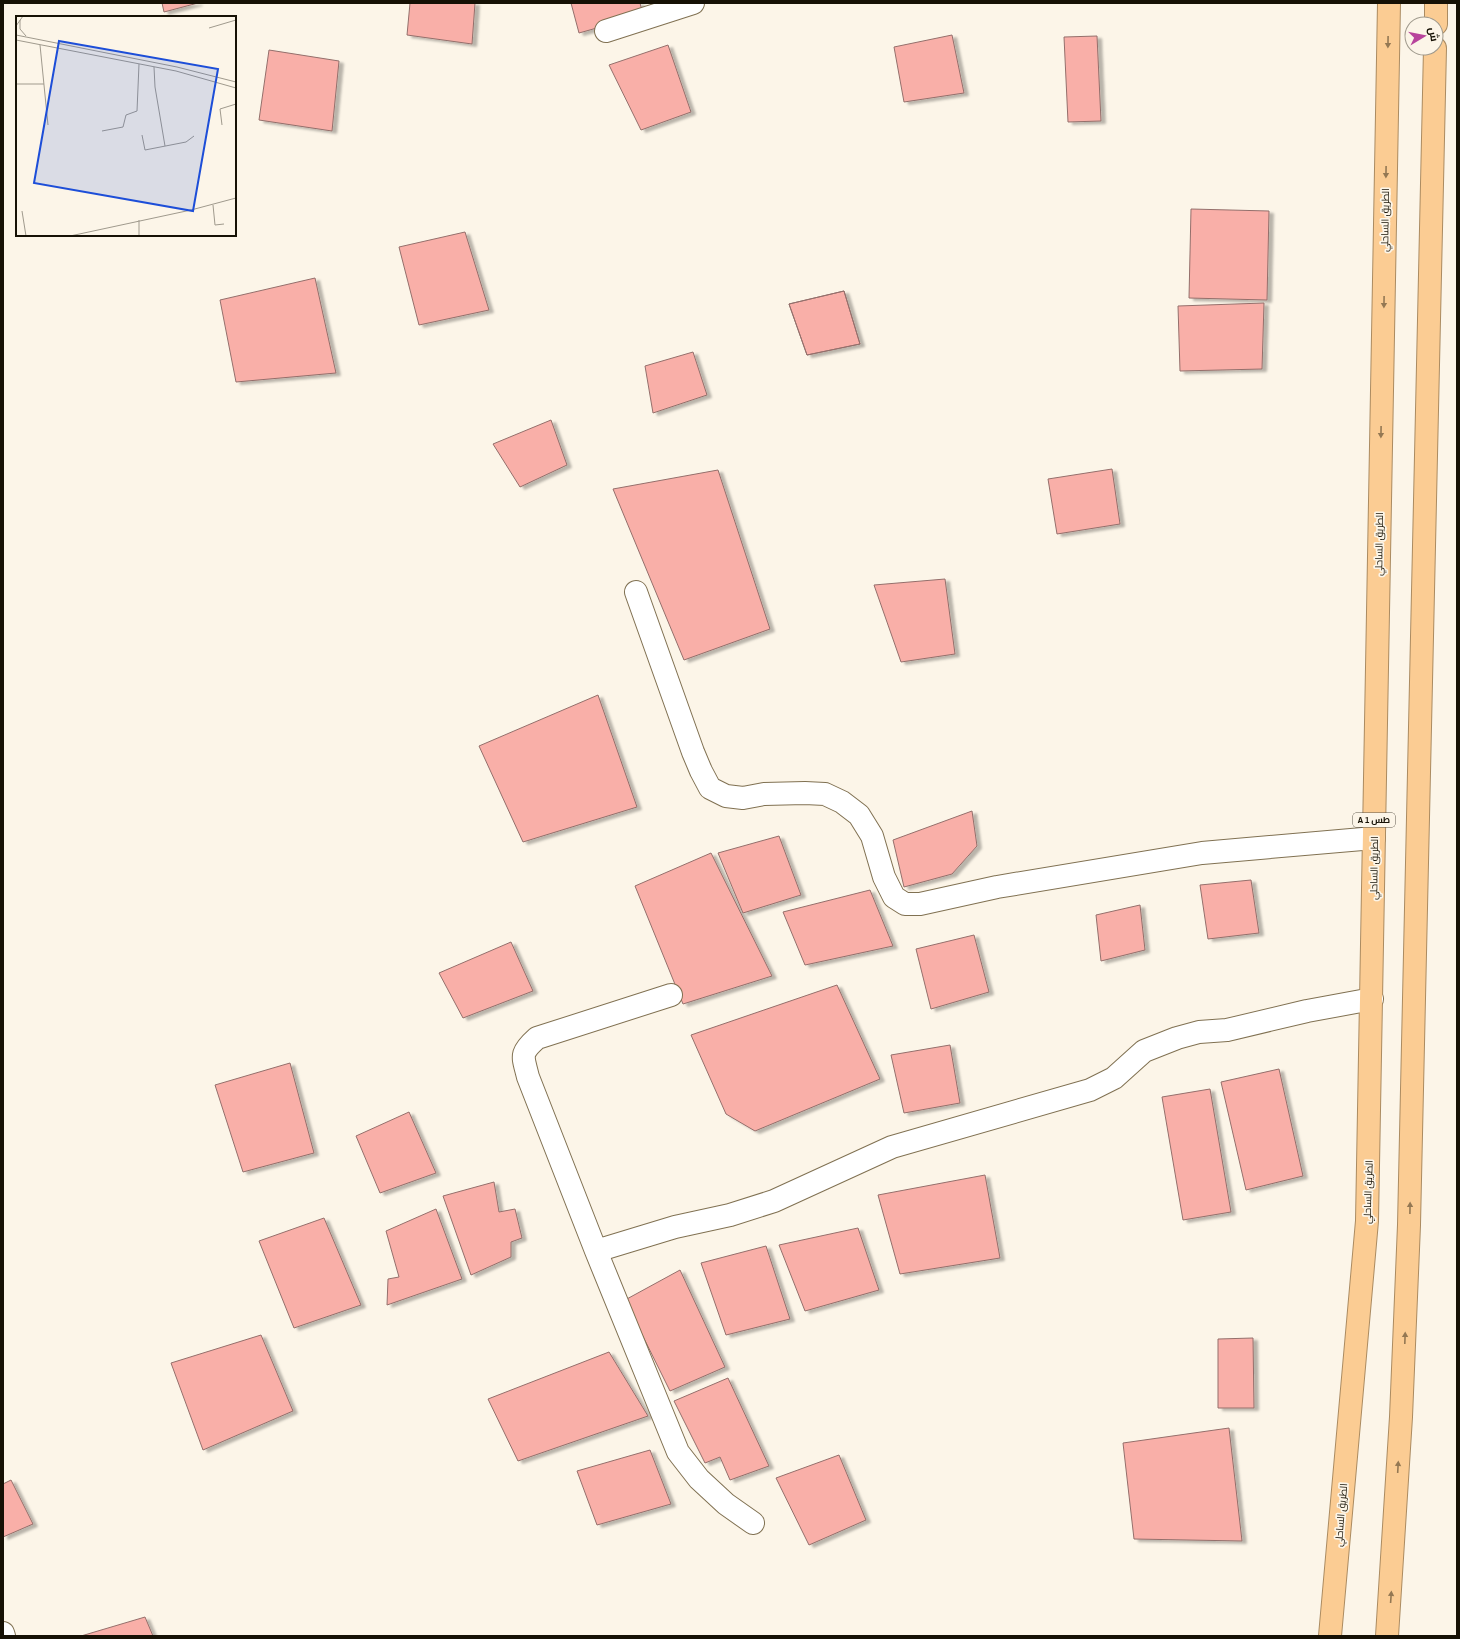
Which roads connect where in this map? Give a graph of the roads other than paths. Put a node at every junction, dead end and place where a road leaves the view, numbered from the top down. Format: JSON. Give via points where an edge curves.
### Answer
{"nodes":[{"id":1,"x":694,"y":3,"type":"edge"},
{"id":2,"x":1389,"y":3,"type":"edge"},
{"id":3,"x":1436,"y":3,"type":"edge"},
{"id":4,"x":1436,"y":16,"type":"edge"},
{"id":5,"x":606,"y":31,"type":"dead end"},
{"id":6,"x":1435,"y":56,"type":"edge"},
{"id":7,"x":636,"y":592,"type":"dead end"},
{"id":8,"x":1374,"y":838,"type":"junction"},
{"id":9,"x":671,"y":995,"type":"dead end"},
{"id":10,"x":1372,"y":999,"type":"junction"},
{"id":11,"x":596,"y":1251,"type":"junction"},
{"id":12,"x":753,"y":1523,"type":"dead end"},
{"id":13,"x":3,"y":1633,"type":"edge"},
{"id":14,"x":4,"y":1636,"type":"edge"},
{"id":15,"x":1330,"y":1636,"type":"edge"},
{"id":16,"x":1387,"y":1636,"type":"edge"}],
"edges":[{"from":1,"to":5,"type":"street"},
{"from":2,"to":8,"type":"highway","name":"الطريق الساحلي","number":"A 1 طس","one_way":true},
{"from":3,"to":4,"type":"highway"},
{"from":16,"to":6,"type":"highway","one_way":true,"via":[[1410,1225]]},
{"from":7,"to":8,"type":"street","via":[[693,752],[710,788],[726,796],[743,798],[764,794],[805,793],[825,794],[842,802],[858,815],[872,836],[884,877],[894,897],[905,904],[920,904],[997,887],[1202,853]]},
{"from":8,"to":10,"type":"highway","name":"الطريق الساحلي","number":"A 1 طس"},
{"from":9,"to":11,"type":"street","via":[[537,1038],[527,1047],[523,1057],[528,1077]]},
{"from":10,"to":11,"type":"street","via":[[1177,1038],[1144,1051],[1114,1078],[1090,1090],[892,1147],[774,1201]]},
{"from":10,"to":15,"type":"highway","name":"الطريق الساحلي","number":"A 1 طس","via":[[1367,1221]]},
{"from":11,"to":12,"type":"street","via":[[678,1452],[698,1479],[726,1504]]},
{"from":13,"to":14,"type":"street"}]}
